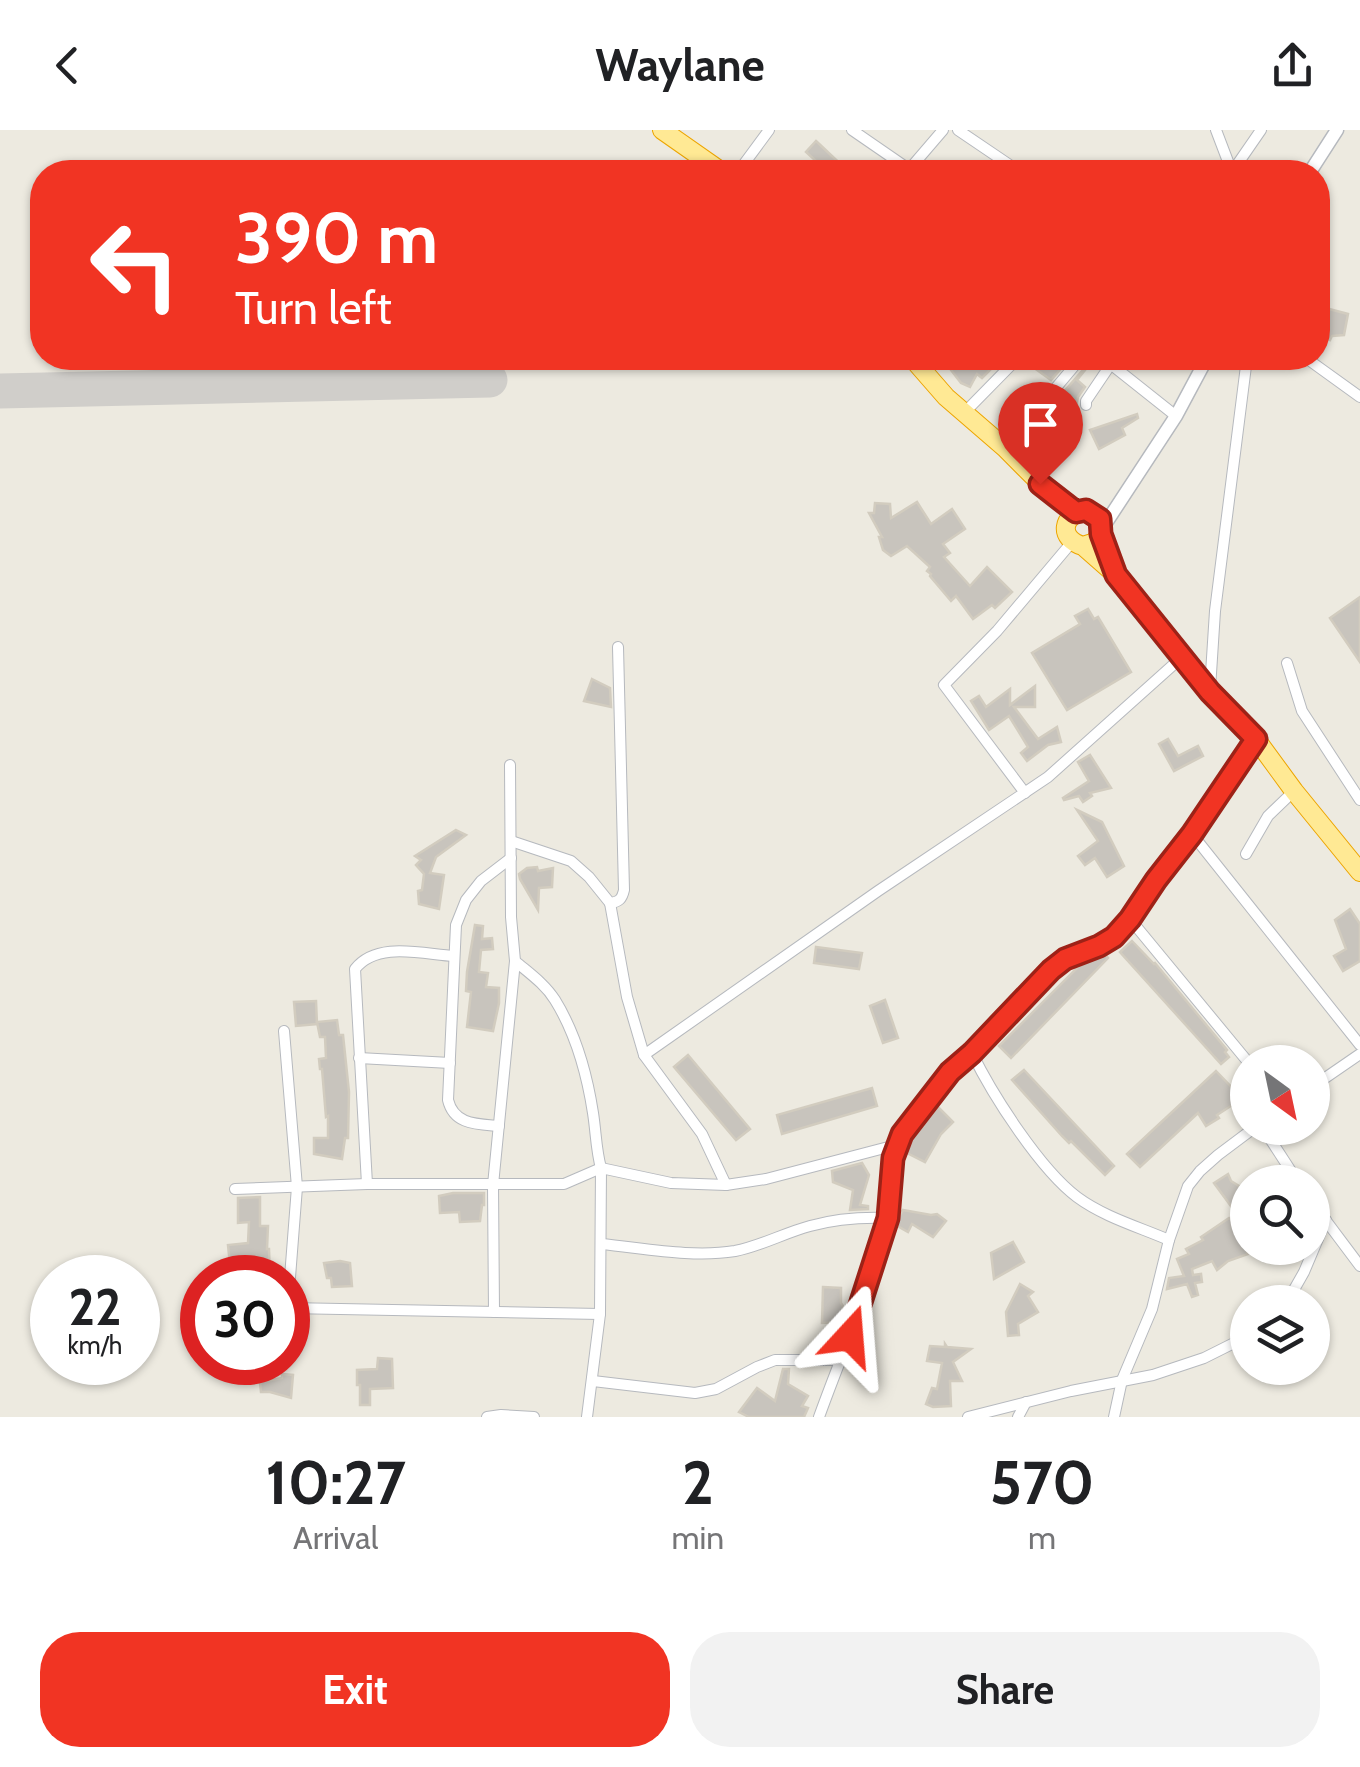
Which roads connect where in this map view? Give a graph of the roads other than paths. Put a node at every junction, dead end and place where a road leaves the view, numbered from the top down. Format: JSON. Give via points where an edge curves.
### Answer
{"nodes":[{"id":1,"x":662,"y":130,"type":"edge"},
{"id":2,"x":769,"y":130,"type":"edge"},
{"id":3,"x":852,"y":130,"type":"edge"},
{"id":4,"x":944,"y":130,"type":"edge"},
{"id":5,"x":958,"y":130,"type":"edge"},
{"id":6,"x":1216,"y":130,"type":"edge"},
{"id":7,"x":1260,"y":130,"type":"edge"},
{"id":8,"x":1337,"y":130,"type":"edge"},
{"id":9,"x":705,"y":160,"type":"edge"},
{"id":10,"x":747,"y":160,"type":"edge"},
{"id":11,"x":893,"y":160,"type":"edge"},
{"id":12,"x":920,"y":160,"type":"edge"},
{"id":13,"x":1002,"y":160,"type":"edge"},
{"id":14,"x":1227,"y":160,"type":"edge"},
{"id":15,"x":1240,"y":160,"type":"edge"},
{"id":16,"x":1318,"y":160,"type":"edge"},
{"id":17,"x":922,"y":370,"type":"edge"},
{"id":18,"x":1006,"y":370,"type":"edge"},
{"id":19,"x":1071,"y":370,"type":"edge"},
{"id":20,"x":1105,"y":370,"type":"edge"},
{"id":21,"x":1122,"y":370,"type":"edge"},
{"id":22,"x":1201,"y":370,"type":"edge"},
{"id":23,"x":1245,"y":370,"type":"edge"},
{"id":24,"x":1323,"y":370,"type":"edge"},
{"id":25,"x":1360,"y":397,"type":"edge"},
{"id":26,"x":1086,"y":405,"type":"dead end"},
{"id":27,"x":964,"y":413,"type":"junction"},
{"id":28,"x":1176,"y":416,"type":"junction"},
{"id":29,"x":1006,"y":448,"type":"junction"},
{"id":30,"x":1040,"y":484,"type":"junction"},
{"id":31,"x":1120,"y":500,"type":"junction"},
{"id":32,"x":1081,"y":511,"type":"junction"},
{"id":33,"x":1102,"y":532,"type":"junction"},
{"id":34,"x":1074,"y":540,"type":"junction"},
{"id":35,"x":1116,"y":575,"type":"junction"},
{"id":36,"x":618,"y":647,"type":"dead end"},
{"id":37,"x":1182,"y":657,"type":"junction"},
{"id":38,"x":1288,"y":664,"type":"dead end"},
{"id":39,"x":1210,"y":692,"type":"junction"},
{"id":40,"x":1256,"y":739,"type":"junction"},
{"id":41,"x":510,"y":766,"type":"dead end"},
{"id":42,"x":1294,"y":791,"type":"junction"},
{"id":43,"x":1026,"y":792,"type":"junction"},
{"id":44,"x":1360,"y":800,"type":"edge"},
{"id":45,"x":1192,"y":834,"type":"junction"},
{"id":46,"x":510,"y":841,"type":"junction"},
{"id":47,"x":1246,"y":854,"type":"dead end"},
{"id":48,"x":511,"y":858,"type":"junction"},
{"id":49,"x":1360,"y":872,"type":"edge"},
{"id":50,"x":610,"y":903,"type":"junction"},
{"id":51,"x":1130,"y":919,"type":"junction"},
{"id":52,"x":454,"y":956,"type":"junction"},
{"id":53,"x":515,"y":961,"type":"junction"},
{"id":54,"x":284,"y":1030,"type":"dead end"},
{"id":55,"x":1234,"y":1045,"type":"edge"},
{"id":56,"x":1360,"y":1045,"type":"edge"},
{"id":57,"x":972,"y":1053,"type":"junction"},
{"id":58,"x":644,"y":1054,"type":"junction"},
{"id":59,"x":1360,"y":1054,"type":"edge"},
{"id":60,"x":359,"y":1058,"type":"junction"},
{"id":61,"x":450,"y":1063,"type":"junction"},
{"id":62,"x":1330,"y":1075,"type":"edge"},
{"id":63,"x":499,"y":1126,"type":"junction"},
{"id":64,"x":896,"y":1145,"type":"junction"},
{"id":65,"x":1232,"y":1145,"type":"edge"},
{"id":66,"x":602,"y":1168,"type":"junction"},
{"id":67,"x":367,"y":1184,"type":"junction"},
{"id":68,"x":493,"y":1185,"type":"junction"},
{"id":69,"x":726,"y":1185,"type":"junction"},
{"id":70,"x":297,"y":1187,"type":"junction"},
{"id":71,"x":235,"y":1190,"type":"dead end"},
{"id":72,"x":888,"y":1218,"type":"junction"},
{"id":73,"x":1330,"y":1225,"type":"edge"},
{"id":74,"x":1168,"y":1240,"type":"junction"},
{"id":75,"x":601,"y":1244,"type":"junction"},
{"id":76,"x":292,"y":1255,"type":"edge"},
{"id":77,"x":1360,"y":1266,"type":"edge"},
{"id":78,"x":310,"y":1307,"type":"edge"},
{"id":79,"x":494,"y":1312,"type":"junction"},
{"id":80,"x":600,"y":1314,"type":"junction"},
{"id":81,"x":1230,"y":1345,"type":"edge"},
{"id":82,"x":841,"y":1360,"type":"junction"},
{"id":83,"x":1122,"y":1380,"type":"junction"},
{"id":84,"x":593,"y":1381,"type":"junction"},
{"id":85,"x":1026,"y":1402,"type":"junction"},
{"id":86,"x":487,"y":1417,"type":"edge"},
{"id":87,"x":534,"y":1417,"type":"edge"},
{"id":88,"x":587,"y":1417,"type":"edge"},
{"id":89,"x":819,"y":1417,"type":"edge"},
{"id":90,"x":968,"y":1417,"type":"edge"},
{"id":91,"x":1018,"y":1417,"type":"edge"},
{"id":92,"x":1114,"y":1417,"type":"edge"}],
"edges":[{"from":1,"to":9,"type":"highway"},
{"from":2,"to":10,"type":"street"},
{"from":3,"to":11,"type":"street"},
{"from":4,"to":12,"type":"street"},
{"from":5,"to":13,"type":"street"},
{"from":6,"to":14,"type":"street"},
{"from":7,"to":15,"type":"street"},
{"from":8,"to":16,"type":"street"},
{"from":17,"to":27,"type":"highway"},
{"from":18,"to":27,"type":"street"},
{"from":19,"to":29,"type":"street"},
{"from":20,"to":26,"type":"street"},
{"from":21,"to":28,"type":"street"},
{"from":22,"to":28,"type":"street"},
{"from":23,"to":39,"type":"street"},
{"from":24,"to":25,"type":"street"},
{"from":27,"to":29,"type":"highway"},
{"from":28,"to":31,"type":"street"},
{"from":29,"to":30,"type":"highway"},
{"from":30,"to":32,"type":"highway"},
{"from":30,"to":34,"type":"highway"},
{"from":31,"to":32,"type":"street"},
{"from":31,"to":33,"type":"street"},
{"from":32,"to":33,"type":"highway","via":[[1100,519]]},
{"from":32,"to":34,"type":"highway","via":[[1068,520]]},
{"from":33,"to":34,"type":"highway","via":[[1095,542]]},
{"from":33,"to":35,"type":"highway"},
{"from":34,"to":35,"type":"highway"},
{"from":34,"to":43,"type":"street","via":[[944,685]]},
{"from":35,"to":37,"type":"highway"},
{"from":36,"to":50,"type":"street","via":[[624,890]]},
{"from":37,"to":39,"type":"highway"},
{"from":37,"to":43,"type":"street"},
{"from":38,"to":44,"type":"street","via":[[1302,711]]},
{"from":39,"to":40,"type":"highway"},
{"from":40,"to":42,"type":"highway"},
{"from":40,"to":45,"type":"street"},
{"from":41,"to":46,"type":"street"},
{"from":42,"to":47,"type":"street","via":[[1268,816]]},
{"from":42,"to":49,"type":"highway"},
{"from":43,"to":58,"type":"street"},
{"from":45,"to":51,"type":"street"},
{"from":45,"to":56,"type":"street"},
{"from":46,"to":48,"type":"street"},
{"from":46,"to":50,"type":"street","via":[[571,861]]},
{"from":48,"to":52,"type":"street","via":[[466,900]]},
{"from":48,"to":53,"type":"street"},
{"from":50,"to":58,"type":"street"},
{"from":51,"to":55,"type":"street"},
{"from":51,"to":57,"type":"street","via":[[1114,937],[1051,970]]},
{"from":52,"to":60,"type":"street","via":[[380,952],[363,958],[354,969]]},
{"from":52,"to":61,"type":"street"},
{"from":53,"to":63,"type":"street"},
{"from":53,"to":66,"type":"street","via":[[554,999],[572,1035],[588,1079]]},
{"from":54,"to":70,"type":"street"},
{"from":57,"to":64,"type":"street"},
{"from":57,"to":74,"type":"street","via":[[1055,1177],[1102,1212]]},
{"from":58,"to":69,"type":"street","via":[[702,1134]]},
{"from":59,"to":62,"type":"street"},
{"from":60,"to":61,"type":"street"},
{"from":60,"to":67,"type":"street"},
{"from":61,"to":63,"type":"street","via":[[450,1110],[460,1120]]},
{"from":63,"to":68,"type":"street"},
{"from":64,"to":69,"type":"street"},
{"from":64,"to":72,"type":"street"},
{"from":65,"to":74,"type":"street","via":[[1188,1186]]},
{"from":66,"to":68,"type":"street","via":[[564,1184]]},
{"from":66,"to":69,"type":"street","via":[[671,1183]]},
{"from":66,"to":75,"type":"street"},
{"from":67,"to":68,"type":"street"},
{"from":67,"to":70,"type":"street"},
{"from":68,"to":79,"type":"street"},
{"from":70,"to":71,"type":"street"},
{"from":70,"to":76,"type":"street"},
{"from":72,"to":75,"type":"street","via":[[809,1226],[728,1252]]},
{"from":72,"to":82,"type":"street"},
{"from":73,"to":77,"type":"street"},
{"from":74,"to":83,"type":"street","via":[[1152,1309]]},
{"from":75,"to":80,"type":"street"},
{"from":78,"to":79,"type":"street"},
{"from":79,"to":80,"type":"street"},
{"from":80,"to":84,"type":"street"},
{"from":81,"to":83,"type":"street"},
{"from":82,"to":84,"type":"street","via":[[775,1360],[694,1393]]},
{"from":82,"to":89,"type":"street"},
{"from":83,"to":85,"type":"street"},
{"from":83,"to":92,"type":"street"},
{"from":84,"to":88,"type":"street"},
{"from":85,"to":90,"type":"street"},
{"from":85,"to":91,"type":"street"},
{"from":86,"to":87,"type":"street"}]}
